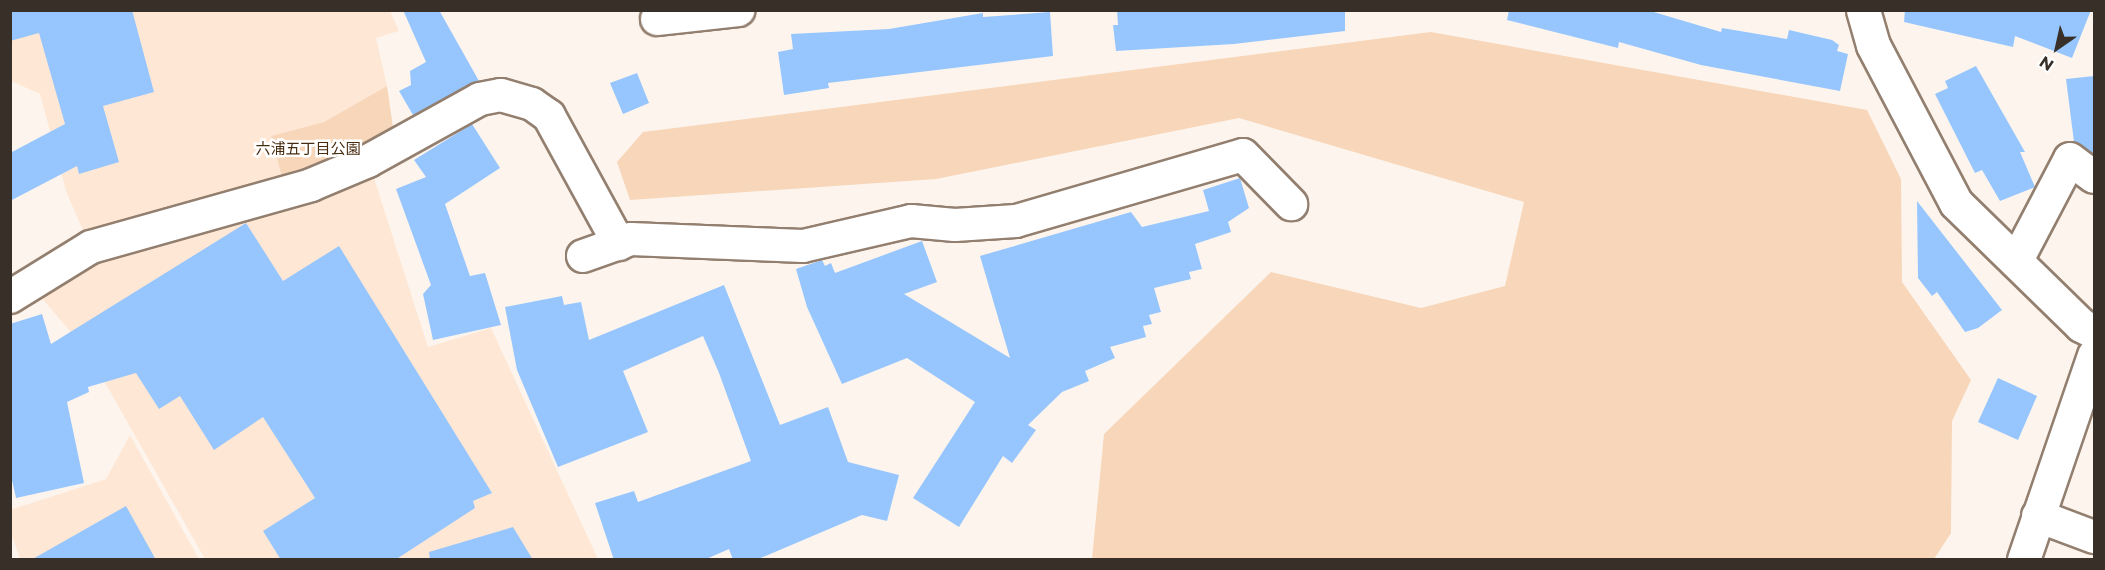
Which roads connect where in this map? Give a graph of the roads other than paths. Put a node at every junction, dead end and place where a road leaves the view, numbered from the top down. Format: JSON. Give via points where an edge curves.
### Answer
{"nodes":[{"id":1,"x":739,"y":10,"type":"edge"},
{"id":2,"x":1863,"y":10,"type":"edge"},
{"id":3,"x":657,"y":19,"type":"dead end"},
{"id":4,"x":2094,"y":177,"type":"edge"},
{"id":5,"x":1291,"y":204,"type":"dead end"},
{"id":6,"x":619,"y":244,"type":"junction"},
{"id":7,"x":583,"y":256,"type":"dead end"},
{"id":8,"x":2016,"y":262,"type":"junction"},
{"id":9,"x":10,"y":297,"type":"edge"},
{"id":10,"x":2094,"y":332,"type":"edge"},
{"id":11,"x":2094,"y":356,"type":"edge"},
{"id":12,"x":2038,"y":516,"type":"junction"},
{"id":13,"x":2094,"y":537,"type":"edge"},
{"id":14,"x":2024,"y":560,"type":"edge"}],
"edges":[{"from":1,"to":3,"type":"street"},
{"from":2,"to":8,"type":"street","via":[[1873,45],[1956,203]]},
{"from":4,"to":8,"type":"street","via":[[2070,159]]},
{"from":5,"to":6,"type":"street","via":[[1243,155],[1016,221],[955,225],[911,222],[803,246],[631,239]]},
{"from":6,"to":7,"type":"street"},
{"from":6,"to":9,"type":"street","via":[[549,116],[532,104],[501,95],[480,99],[368,161],[310,185],[91,247]]},
{"from":8,"to":10,"type":"street","via":[[2081,325]]},
{"from":11,"to":12,"type":"street"},
{"from":12,"to":13,"type":"street"},
{"from":12,"to":14,"type":"street"}]}
